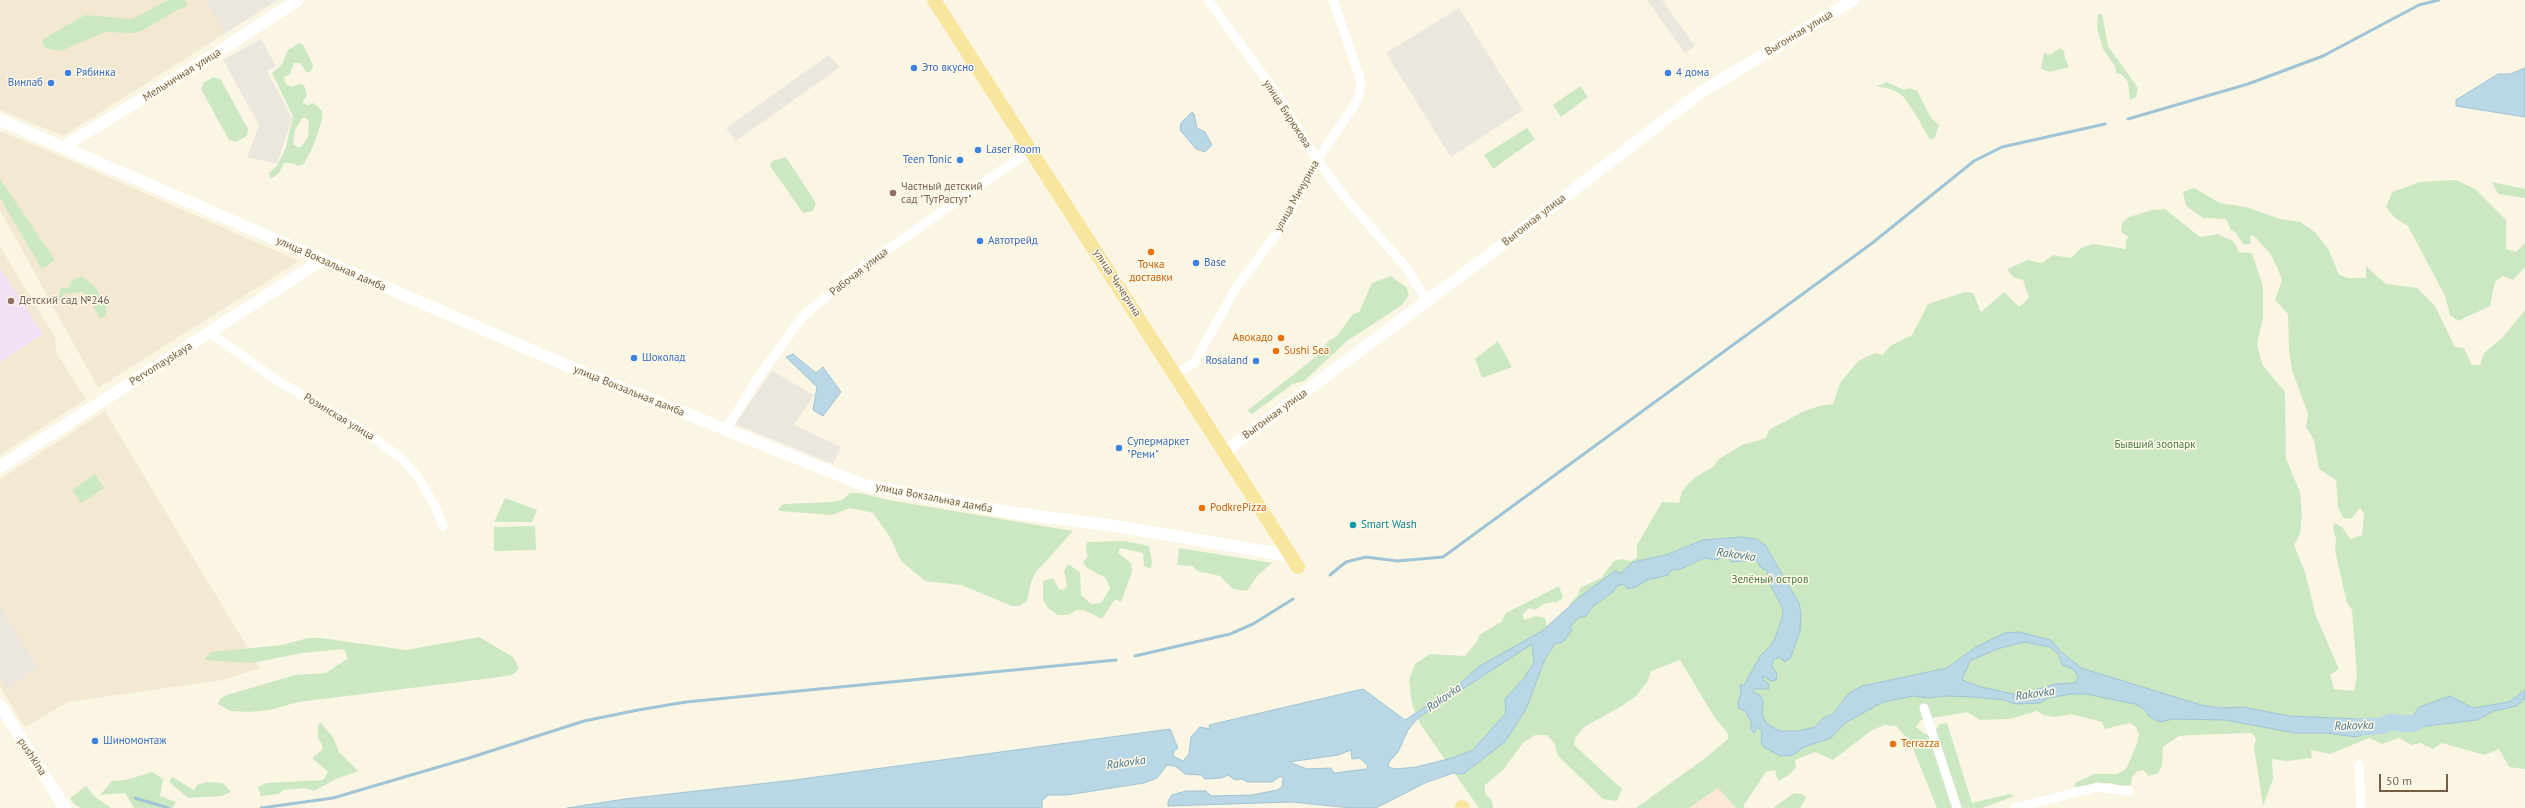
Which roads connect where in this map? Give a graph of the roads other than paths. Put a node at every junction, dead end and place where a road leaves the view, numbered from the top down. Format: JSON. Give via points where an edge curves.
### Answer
{"nodes":[{"id":1,"x":298,"y":0,"type":"edge"},
{"id":2,"x":934,"y":0,"type":"edge"},
{"id":3,"x":1208,"y":0,"type":"edge"},
{"id":4,"x":1333,"y":0,"type":"edge"},
{"id":5,"x":1852,"y":0,"type":"edge"},
{"id":6,"x":0,"y":120,"type":"edge"},
{"id":7,"x":63,"y":147,"type":"junction"},
{"id":8,"x":1031,"y":150,"type":"junction"},
{"id":9,"x":1317,"y":160,"type":"junction"},
{"id":10,"x":322,"y":260,"type":"junction"},
{"id":11,"x":1428,"y":301,"type":"junction"},
{"id":12,"x":210,"y":333,"type":"junction"},
{"id":13,"x":1175,"y":375,"type":"junction"},
{"id":14,"x":725,"y":430,"type":"junction"},
{"id":15,"x":1224,"y":452,"type":"junction"},
{"id":16,"x":0,"y":467,"type":"edge"},
{"id":17,"x":443,"y":526,"type":"dead end"},
{"id":18,"x":1294,"y":561,"type":"joint"},
{"id":19,"x":0,"y":705,"type":"edge"},
{"id":20,"x":1924,"y":708,"type":"dead end"},
{"id":21,"x":2359,"y":765,"type":"dead end"},
{"id":22,"x":2129,"y":790,"type":"dead end"},
{"id":23,"x":65,"y":808,"type":"edge"},
{"id":24,"x":1958,"y":808,"type":"edge"},
{"id":25,"x":2015,"y":808,"type":"edge"},
{"id":26,"x":2361,"y":808,"type":"edge"}],
"edges":[{"from":1,"to":7,"type":"street","name":"Мельничная улица"},
{"from":2,"to":8,"type":"main road","name":"улица Чичерина"},
{"from":3,"to":9,"type":"street","name":"улица Бирюкова","via":[[1276,94]]},
{"from":4,"to":9,"type":"street","name":"улица Мичурина","via":[[1361,86],[1348,115]]},
{"from":5,"to":11,"type":"street","name":"Выгонная улица","via":[[1700,93]]},
{"from":6,"to":7,"type":"street","name":"улица Вокзальная дамба"},
{"from":7,"to":10,"type":"street","name":"улица Вокзальная дамба"},
{"from":8,"to":13,"type":"main road","name":"улица Чичерина"},
{"from":8,"to":14,"type":"street","name":"Рабочая улица","via":[[865,265],[803,316],[767,364]]},
{"from":9,"to":11,"type":"street","name":"улица Бирюкова","via":[[1349,202],[1404,265]]},
{"from":9,"to":13,"type":"street","name":"улица Мичурина","via":[[1283,225],[1236,288],[1194,363]]},
{"from":10,"to":12,"type":"street","name":"Pervomayskaya"},
{"from":10,"to":14,"type":"street","name":"улица Вокзальная дамба"},
{"from":11,"to":15,"type":"street","name":"Выгонная улица"},
{"from":12,"to":16,"type":"street","name":"Pervomayskaya"},
{"from":12,"to":17,"type":"street","name":"Розинская улица","via":[[278,381],[361,429],[396,453],[417,476]]},
{"from":13,"to":15,"type":"main road","name":"улица Чичерина"},
{"from":14,"to":18,"type":"street","name":"улица Вокзальная дамба","via":[[864,485],[1008,512],[1122,527]]},
{"from":15,"to":18,"type":"main road","name":"улица Чичерина"},
{"from":19,"to":23,"type":"street","name":"pushkina"},
{"from":20,"to":24,"type":"street"},
{"from":21,"to":26,"type":"street"},
{"from":22,"to":25,"type":"street","via":[[2097,788]]}]}
